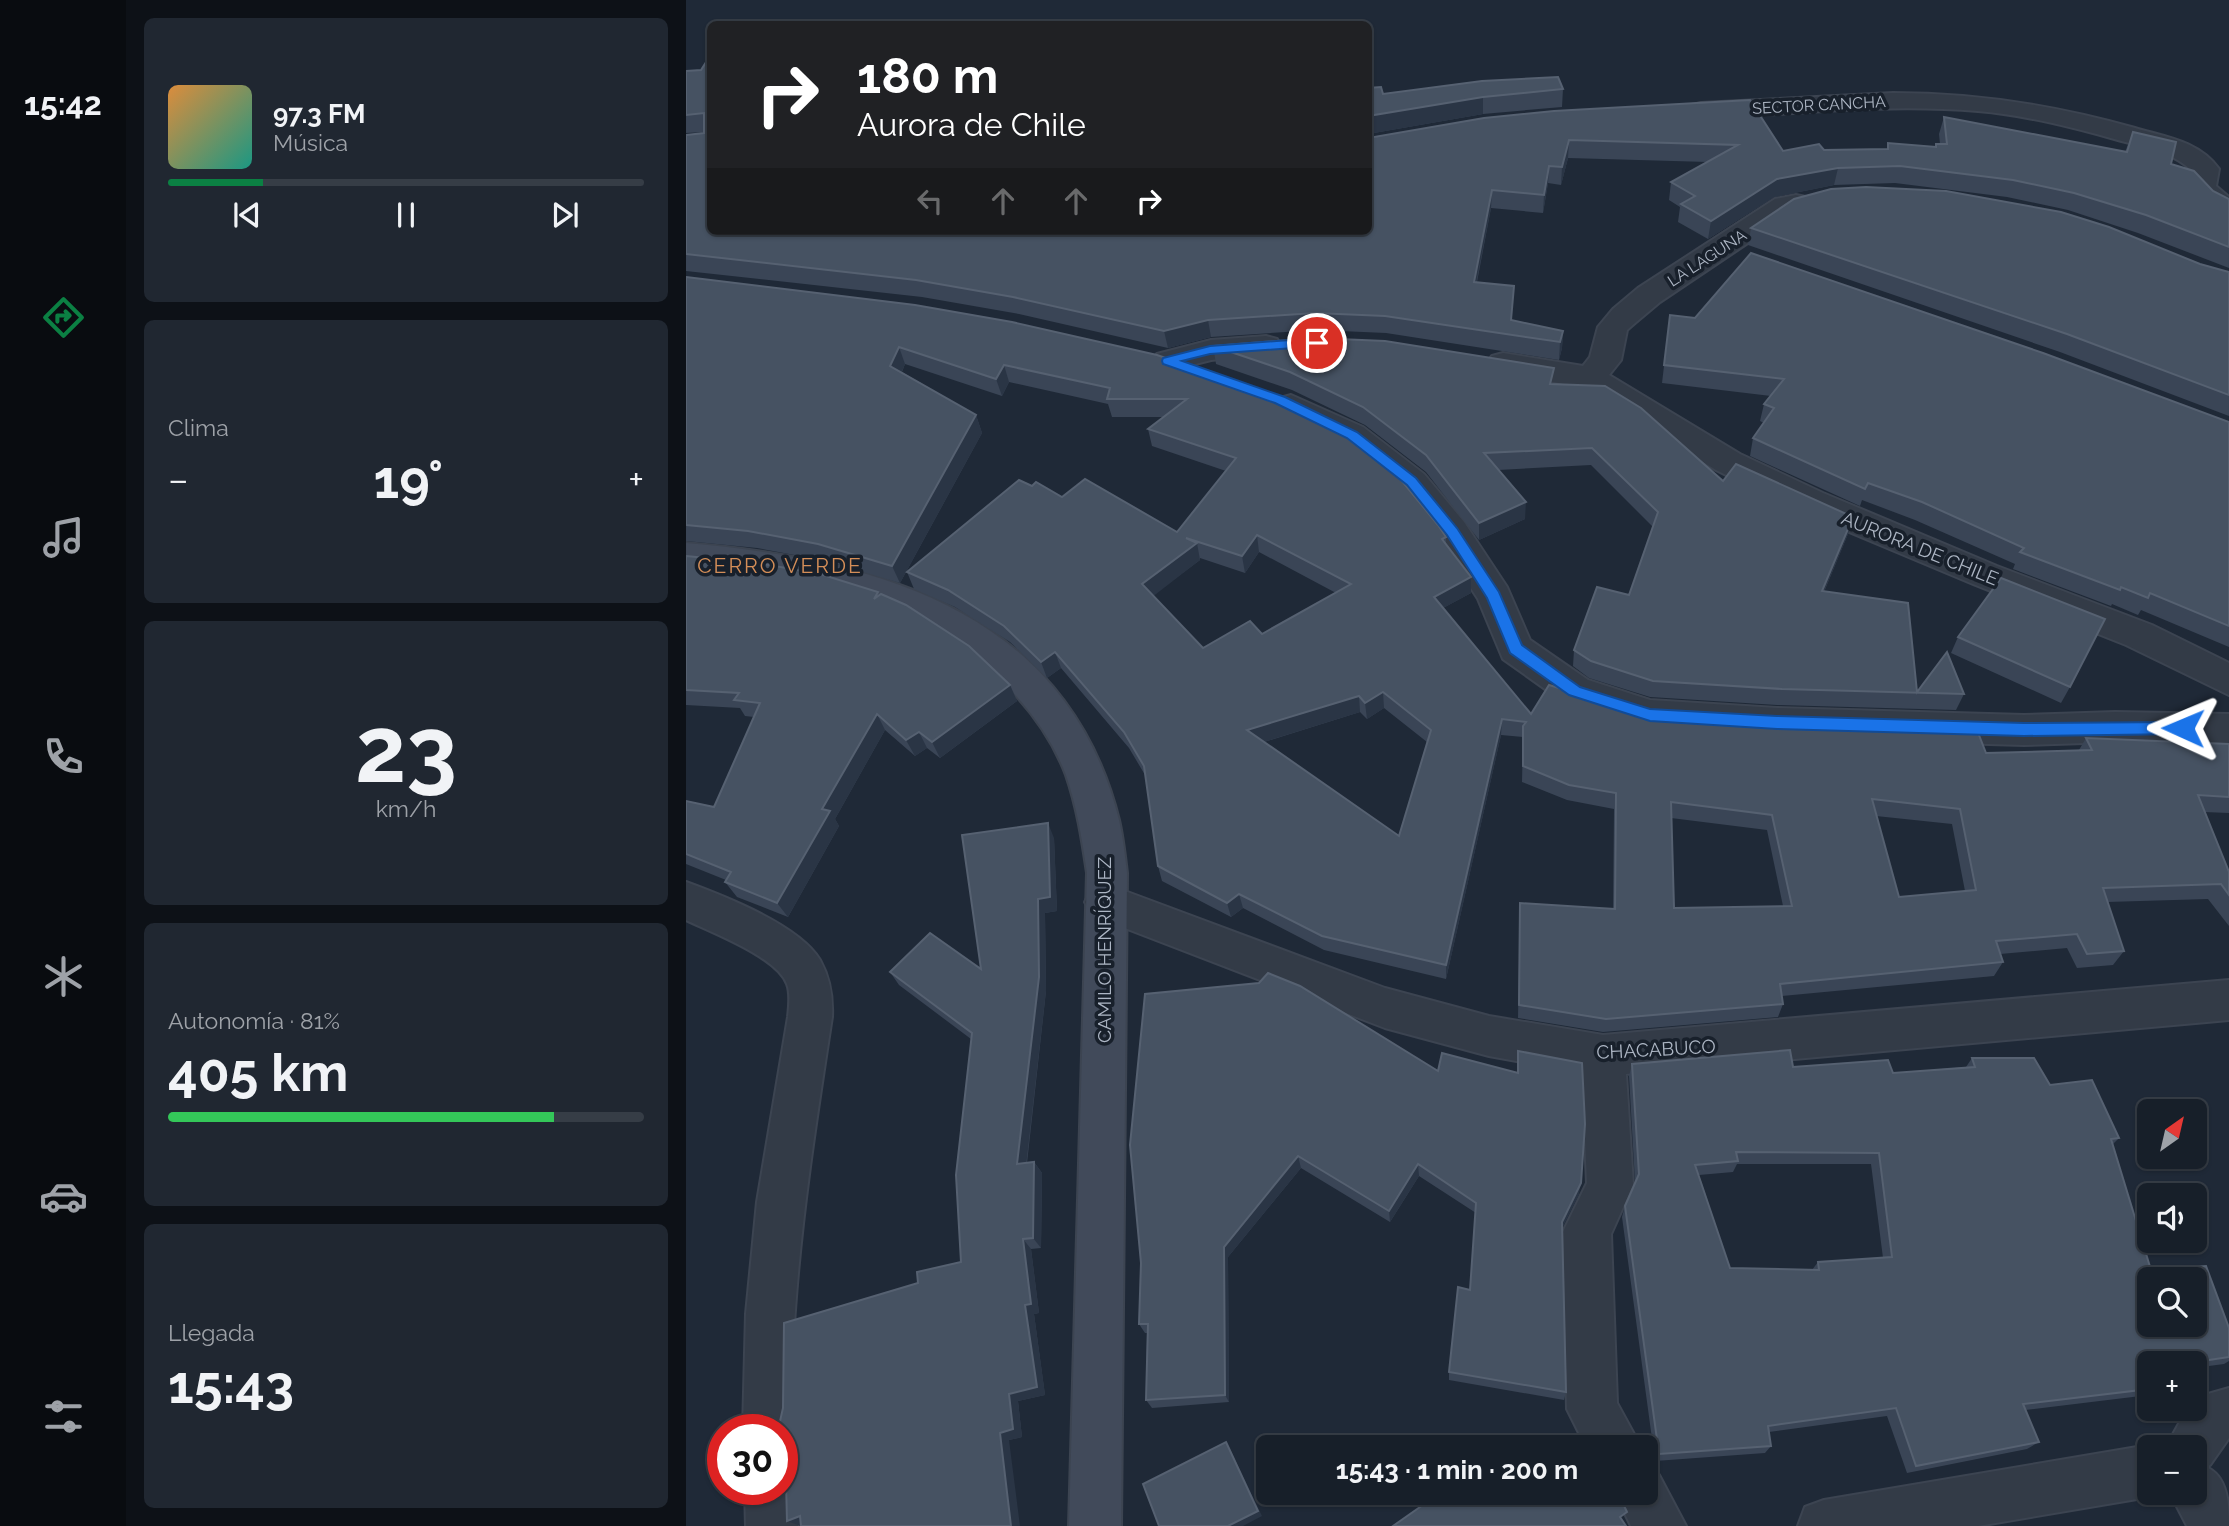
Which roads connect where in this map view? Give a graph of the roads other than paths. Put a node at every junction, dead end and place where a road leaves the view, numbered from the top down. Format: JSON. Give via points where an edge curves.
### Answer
{"nodes":[{"id":1,"x":1672,"y":113,"type":"edge"},
{"id":2,"x":1821,"y":198,"type":"edge"},
{"id":3,"x":2229,"y":210,"type":"edge"},
{"id":4,"x":1290,"y":344,"type":"edge"},
{"id":5,"x":1472,"y":358,"type":"edge"},
{"id":6,"x":1590,"y":378,"type":"junction"},
{"id":7,"x":1229,"y":382,"type":"edge"},
{"id":8,"x":1267,"y":396,"type":"edge"},
{"id":9,"x":686,"y":556,"type":"edge"},
{"id":10,"x":2229,"y":680,"type":"edge"},
{"id":11,"x":2229,"y":729,"type":"edge"},
{"id":12,"x":686,"y":900,"type":"edge"},
{"id":13,"x":1107,"y":902,"type":"junction"},
{"id":14,"x":2229,"y":1000,"type":"edge"},
{"id":15,"x":1603,"y":1056,"type":"junction"},
{"id":16,"x":2229,"y":1413,"type":"edge"},
{"id":17,"x":768,"y":1414,"type":"edge"},
{"id":18,"x":1608,"y":1435,"type":"edge"},
{"id":19,"x":2200,"y":1435,"type":"edge"},
{"id":20,"x":2137,"y":1473,"type":"edge"},
{"id":21,"x":771,"y":1505,"type":"edge"},
{"id":22,"x":1648,"y":1505,"type":"edge"},
{"id":23,"x":2204,"y":1505,"type":"edge"},
{"id":24,"x":772,"y":1526,"type":"edge"},
{"id":25,"x":1094,"y":1526,"type":"edge"},
{"id":26,"x":1660,"y":1526,"type":"edge"},
{"id":27,"x":1824,"y":1526,"type":"edge"},
{"id":28,"x":2217,"y":1526,"type":"edge"}],
"edges":[{"from":1,"to":3,"type":"street","name":"SECTOR CANCHA","via":[[1918,101],[2014,107],[2115,130],[2188,155],[2205,169],[2202,187]]},
{"from":2,"to":6,"type":"street","name":"LA LAGUNA","via":[[1785,205],[1734,253],[1649,295],[1613,327],[1605,360]]},
{"from":4,"to":7,"type":"street","via":[[1155,358]]},
{"from":5,"to":6,"type":"street","name":"AURORA DE CHILE"},
{"from":6,"to":10,"type":"street","name":"AURORA DE CHILE","via":[[1728,462],[1811,502],[2139,635]]},
{"from":8,"to":11,"type":"street","via":[[1352,435],[1412,482],[1452,531],[1494,596],[1516,649],[1575,691],[1650,715],[1752,721],[2024,730]]},
{"from":9,"to":13,"type":"street","name":"CAMILO HENRÍQUEZ","via":[[788,567],[869,587],[966,630],[1002,658],[1035,690],[1061,725],[1081,765],[1105,845]]},
{"from":12,"to":17,"type":"street","via":[[781,948],[806,974],[811,995],[779,1214],[770,1314]]},
{"from":13,"to":15,"type":"street","name":"CHACABUCO","via":[[1385,1008],[1489,1036]]},
{"from":13,"to":25,"type":"street","name":"CAMILO HENRÍQUEZ"},
{"from":14,"to":15,"type":"street","name":"CHACABUCO"},
{"from":15,"to":18,"type":"street","via":[[1610,1185],[1587,1232],[1592,1409]]},
{"from":16,"to":19,"type":"street","via":[[2212,1416]]},
{"from":20,"to":27,"type":"street"},
{"from":21,"to":24,"type":"street"},
{"from":22,"to":26,"type":"street"},
{"from":23,"to":28,"type":"street"}]}
